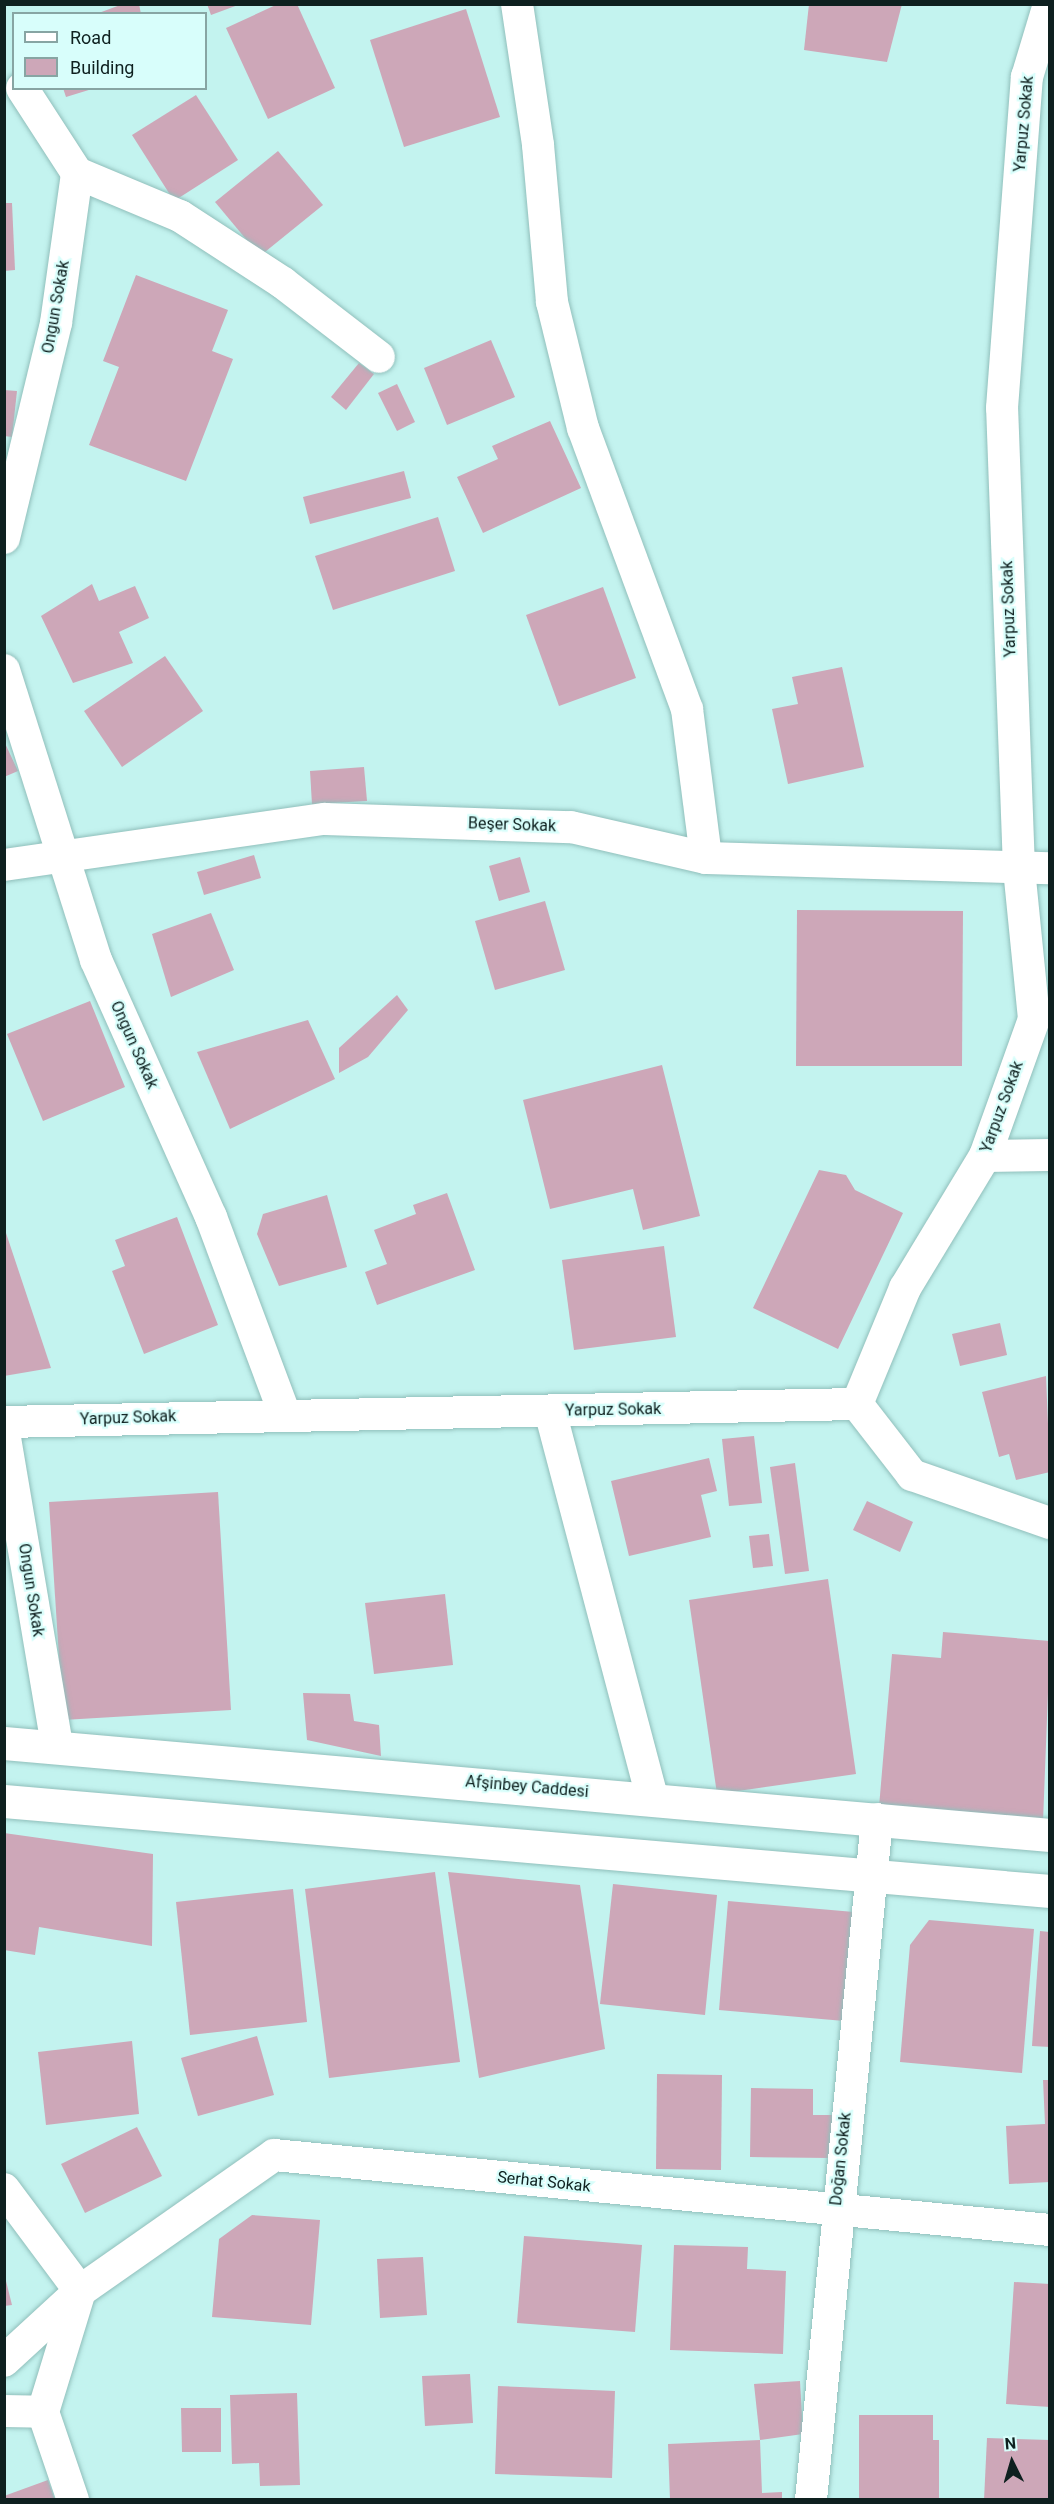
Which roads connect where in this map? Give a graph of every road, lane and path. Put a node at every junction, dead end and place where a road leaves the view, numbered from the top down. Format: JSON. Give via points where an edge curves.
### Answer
{"nodes":[{"id":1,"x":517,"y":4,"type":"edge"},
{"id":2,"x":1049,"y":4,"type":"edge"},
{"id":3,"x":23,"y":90,"type":"edge"},
{"id":4,"x":77,"y":172,"type":"junction"},
{"id":5,"x":379,"y":357,"type":"dead end"},
{"id":6,"x":4,"y":538,"type":"edge"},
{"id":7,"x":4,"y":670,"type":"edge"},
{"id":8,"x":67,"y":856,"type":"junction"},
{"id":9,"x":706,"y":858,"type":"junction"},
{"id":10,"x":4,"y":865,"type":"edge"},
{"id":11,"x":1050,"y":868,"type":"edge"},
{"id":12,"x":1019,"y":869,"type":"junction"},
{"id":13,"x":1050,"y":1155,"type":"edge"},
{"id":14,"x":985,"y":1156,"type":"junction"},
{"id":15,"x":857,"y":1404,"type":"junction"},
{"id":16,"x":550,"y":1411,"type":"junction"},
{"id":17,"x":284,"y":1413,"type":"junction"},
{"id":18,"x":4,"y":1422,"type":"edge"},
{"id":19,"x":4,"y":1432,"type":"edge"},
{"id":20,"x":1050,"y":1523,"type":"edge"},
{"id":21,"x":4,"y":1743,"type":"edge"},
{"id":22,"x":57,"y":1747,"type":"junction"},
{"id":23,"x":652,"y":1798,"type":"junction"},
{"id":24,"x":4,"y":1801,"type":"edge"},
{"id":25,"x":877,"y":1819,"type":"junction"},
{"id":26,"x":1050,"y":1835,"type":"edge"},
{"id":27,"x":872,"y":1874,"type":"junction"},
{"id":28,"x":1050,"y":1890,"type":"edge"},
{"id":29,"x":4,"y":2189,"type":"edge"},
{"id":30,"x":835,"y":2212,"type":"junction"},
{"id":31,"x":1050,"y":2230,"type":"edge"},
{"id":32,"x":80,"y":2291,"type":"junction"},
{"id":33,"x":4,"y":2361,"type":"edge"},
{"id":34,"x":4,"y":2411,"type":"edge"},
{"id":35,"x":43,"y":2412,"type":"junction"},
{"id":36,"x":73,"y":2499,"type":"edge"},
{"id":37,"x":811,"y":2499,"type":"edge"}],
"edges":[{"from":1,"to":9,"type":"street","via":[[538,145],[552,302],[583,428],[687,709]]},
{"from":2,"to":12,"type":"street","name":"Yarpuz Sokak","via":[[1027,77],[1002,408]]},
{"from":3,"to":4,"type":"street"},
{"from":4,"to":5,"type":"street","via":[[180,216],[284,283]]},
{"from":4,"to":6,"type":"street","name":"Ongun Sokak","via":[[56,323]]},
{"from":7,"to":8,"type":"street","name":"Ongun Sokak"},
{"from":8,"to":9,"type":"street","name":"Beşer Sokak","via":[[326,819],[571,827]]},
{"from":8,"to":10,"type":"street","name":"Beşer Sokak"},
{"from":8,"to":17,"type":"street","name":"Ongun Sokak","via":[[96,960],[210,1217]]},
{"from":9,"to":12,"type":"street","name":"Beşer Sokak"},
{"from":11,"to":12,"type":"street","name":"Beşer Sokak"},
{"from":12,"to":14,"type":"street","name":"Yarpuz Sokak","via":[[1034,1019]]},
{"from":13,"to":14,"type":"street"},
{"from":14,"to":15,"type":"street","name":"Yarpuz Sokak","via":[[904,1288]]},
{"from":15,"to":16,"type":"street","name":"Yarpuz Sokak"},
{"from":15,"to":20,"type":"street","via":[[912,1475]]},
{"from":16,"to":17,"type":"street","name":"Yarpuz Sokak"},
{"from":16,"to":23,"type":"street"},
{"from":17,"to":18,"type":"street","name":"Yarpuz Sokak"},
{"from":19,"to":22,"type":"street","name":"Ongun Sokak"},
{"from":21,"to":22,"type":"main road","name":"Afşinbey Caddesi"},
{"from":22,"to":23,"type":"main road","name":"Afşinbey Caddesi"},
{"from":23,"to":25,"type":"main road","name":"Afşinbey Caddesi"},
{"from":24,"to":27,"type":"main road"},
{"from":25,"to":26,"type":"main road","name":"Afşinbey Caddesi"},
{"from":25,"to":27,"type":"street","name":"Doğan Sokak"},
{"from":27,"to":28,"type":"main road"},
{"from":27,"to":30,"type":"street","name":"Doğan Sokak"},
{"from":29,"to":32,"type":"street"},
{"from":30,"to":31,"type":"street","name":"Serhat Sokak"},
{"from":30,"to":32,"type":"street","name":"Serhat Sokak","via":[[274,2155]]},
{"from":30,"to":37,"type":"street","name":"Doğan Sokak"},
{"from":32,"to":33,"type":"street","name":"Serhat Sokak"},
{"from":32,"to":35,"type":"street"},
{"from":34,"to":35,"type":"street"},
{"from":35,"to":36,"type":"street"}]}
